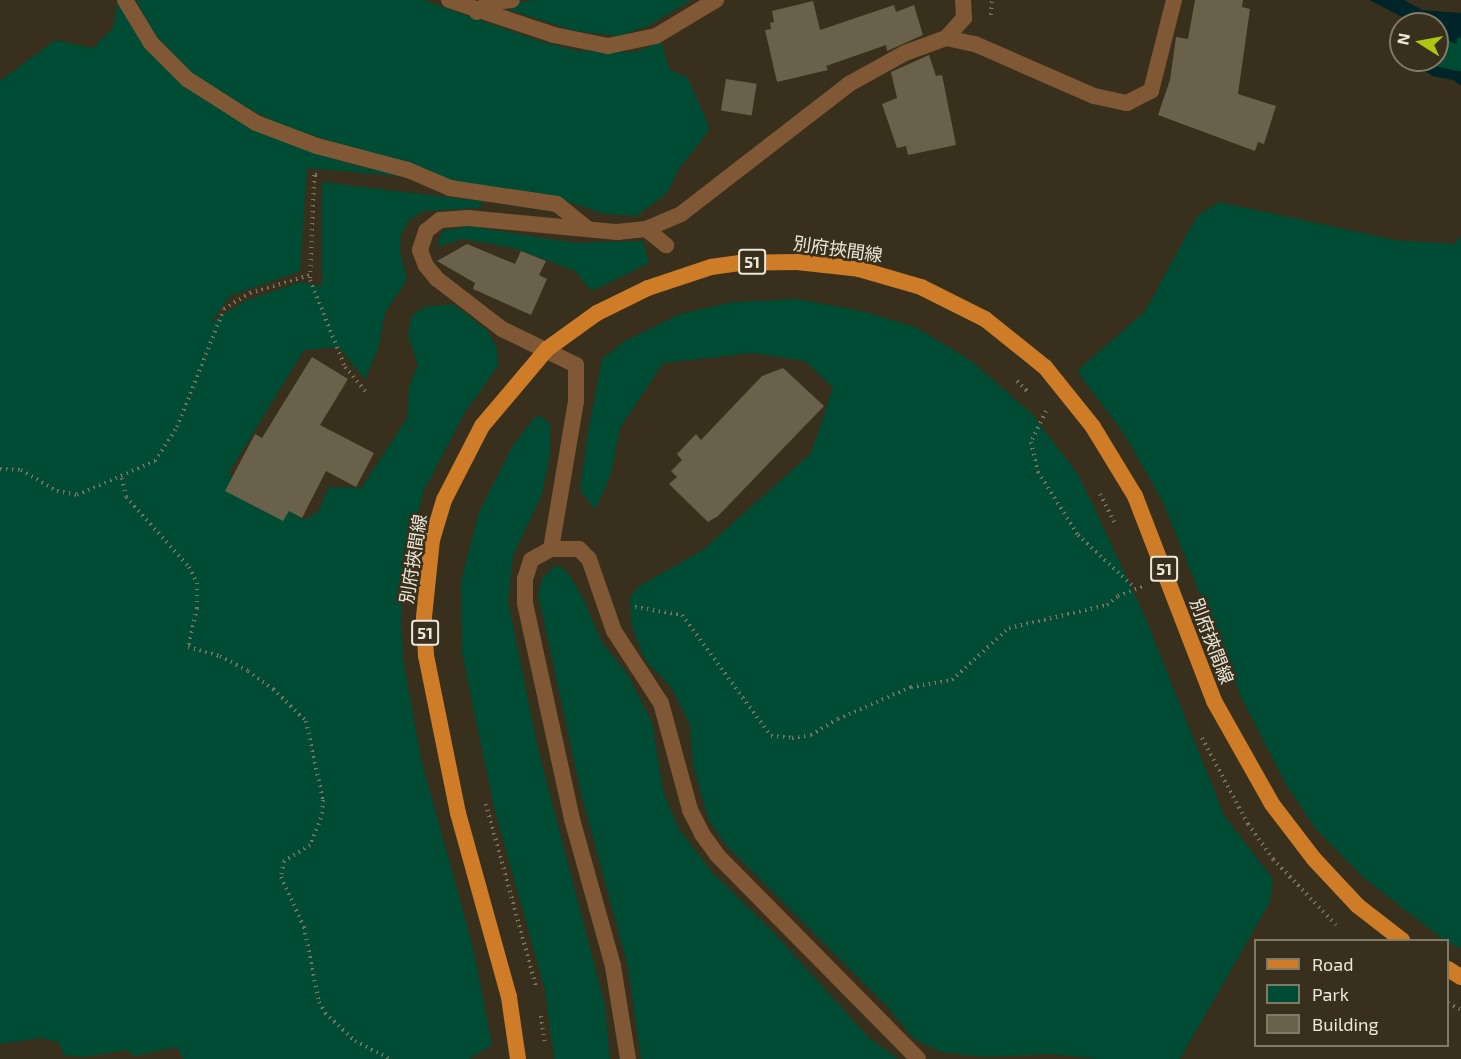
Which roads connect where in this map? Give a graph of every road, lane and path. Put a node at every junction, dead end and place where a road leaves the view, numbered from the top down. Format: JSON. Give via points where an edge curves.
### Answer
{"nodes":[{"id":1,"x":125,"y":0,"type":"edge"},
{"id":2,"x":449,"y":0,"type":"edge"},
{"id":3,"x":512,"y":0,"type":"edge"},
{"id":4,"x":716,"y":0,"type":"edge"},
{"id":5,"x":963,"y":0,"type":"edge"},
{"id":6,"x":1174,"y":0,"type":"edge"},
{"id":7,"x":477,"y":12,"type":"junction"},
{"id":8,"x":946,"y":38,"type":"junction"},
{"id":9,"x":326,"y":176,"type":"dead end"},
{"id":10,"x":587,"y":228,"type":"junction"},
{"id":11,"x":646,"y":229,"type":"junction"},
{"id":12,"x":666,"y":245,"type":"dead end"},
{"id":13,"x":310,"y":275,"type":"junction"},
{"id":14,"x":547,"y":349,"type":"junction"},
{"id":15,"x":1011,"y":376,"type":"dead end"},
{"id":16,"x":367,"y":393,"type":"dead end"},
{"id":17,"x":1034,"y":397,"type":"dead end"},
{"id":18,"x":1040,"y":404,"type":"dead end"},
{"id":19,"x":1046,"y":411,"type":"junction"},
{"id":20,"x":1053,"y":420,"type":"dead end"},
{"id":21,"x":0,"y":469,"type":"edge"},
{"id":22,"x":122,"y":478,"type":"junction"},
{"id":23,"x":1099,"y":491,"type":"dead end"},
{"id":24,"x":1117,"y":528,"type":"dead end"},
{"id":25,"x":551,"y":549,"type":"junction"},
{"id":26,"x":1139,"y":576,"type":"dead end"},
{"id":27,"x":1143,"y":586,"type":"junction"},
{"id":28,"x":1135,"y":589,"type":"junction"},
{"id":29,"x":603,"y":594,"type":"junction"},
{"id":30,"x":1147,"y":596,"type":"dead end"},
{"id":31,"x":1198,"y":729,"type":"dead end"},
{"id":32,"x":483,"y":794,"type":"dead end"},
{"id":33,"x":1346,"y":933,"type":"dead end"},
{"id":34,"x":1401,"y":939,"type":"edge"},
{"id":35,"x":537,"y":991,"type":"dead end"},
{"id":36,"x":539,"y":1003,"type":"dead end"},
{"id":37,"x":545,"y":1049,"type":"dead end"},
{"id":38,"x":390,"y":1059,"type":"edge"},
{"id":39,"x":518,"y":1059,"type":"edge"},
{"id":40,"x":628,"y":1059,"type":"edge"},
{"id":41,"x":918,"y":1059,"type":"edge"}],
"edges":[{"from":1,"to":10,"type":"street","via":[[151,43],[187,79],[256,123],[317,147],[408,170],[450,188],[557,204]]},
{"from":2,"to":7,"type":"street"},
{"from":3,"to":7,"type":"street","via":[[488,3]]},
{"from":4,"to":7,"type":"street","via":[[656,36],[608,46],[580,43]]},
{"from":5,"to":8,"type":"street","via":[[964,18]]},
{"from":6,"to":8,"type":"street","via":[[1151,91],[1127,103],[1094,96],[975,44]]},
{"from":8,"to":11,"type":"street","via":[[905,53],[849,84],[681,214]]},
{"from":9,"to":13,"type":"path","via":[[314,175]]},
{"from":10,"to":11,"type":"street","via":[[617,232]]},
{"from":10,"to":14,"type":"street","via":[[468,218],[440,220],[426,231],[420,250],[437,279],[466,297],[502,329]]},
{"from":11,"to":12,"type":"street"},
{"from":13,"to":16,"type":"path","via":[[345,367]]},
{"from":13,"to":22,"type":"path","via":[[250,293],[224,309],[177,426],[155,461]]},
{"from":14,"to":25,"type":"street","via":[[576,365],[576,401]]},
{"from":14,"to":34,"type":"main road","name":"別府挾間線","number":"51","via":[[597,313],[648,288],[711,267],[740,263],[797,262],[859,269],[921,286],[984,319],[1045,367],[1114,458],[1135,496],[1214,700],[1266,795],[1321,867],[1359,906]]},
{"from":14,"to":39,"type":"main road","name":"別府挾間線","number":"51","via":[[482,426],[461,462],[432,540],[424,617],[426,656],[445,754],[507,986]]},
{"from":15,"to":17,"type":"path"},
{"from":18,"to":19,"type":"path"},
{"from":19,"to":20,"type":"path"},
{"from":19,"to":28,"type":"path","via":[[1031,442],[1038,472],[1078,535]]},
{"from":21,"to":22,"type":"path","via":[[21,470],[57,491],[78,495]]},
{"from":22,"to":38,"type":"path","via":[[126,497],[189,567],[197,583],[197,608],[188,647],[220,656],[248,671],[306,721],[323,800],[321,818],[310,845],[284,861],[281,876],[304,927],[319,1002],[325,1013],[355,1041]]},
{"from":23,"to":24,"type":"path"},
{"from":25,"to":29,"type":"street","via":[[579,549],[589,559]]},
{"from":25,"to":40,"type":"street","via":[[531,560],[525,579],[525,604],[572,819],[613,966]]},
{"from":26,"to":27,"type":"path"},
{"from":27,"to":28,"type":"path"},
{"from":27,"to":30,"type":"path"},
{"from":28,"to":29,"type":"path","via":[[1107,605],[1009,628],[952,680],[911,687],[838,718],[811,735],[792,738],[771,736],[682,615],[643,611],[626,597]]},
{"from":29,"to":41,"type":"street","via":[[614,631],[661,703],[690,810],[702,834],[717,855]]},
{"from":31,"to":33,"type":"path","via":[[1226,788],[1260,842],[1303,892]]},
{"from":32,"to":35,"type":"path"},
{"from":36,"to":37,"type":"path"}]}
